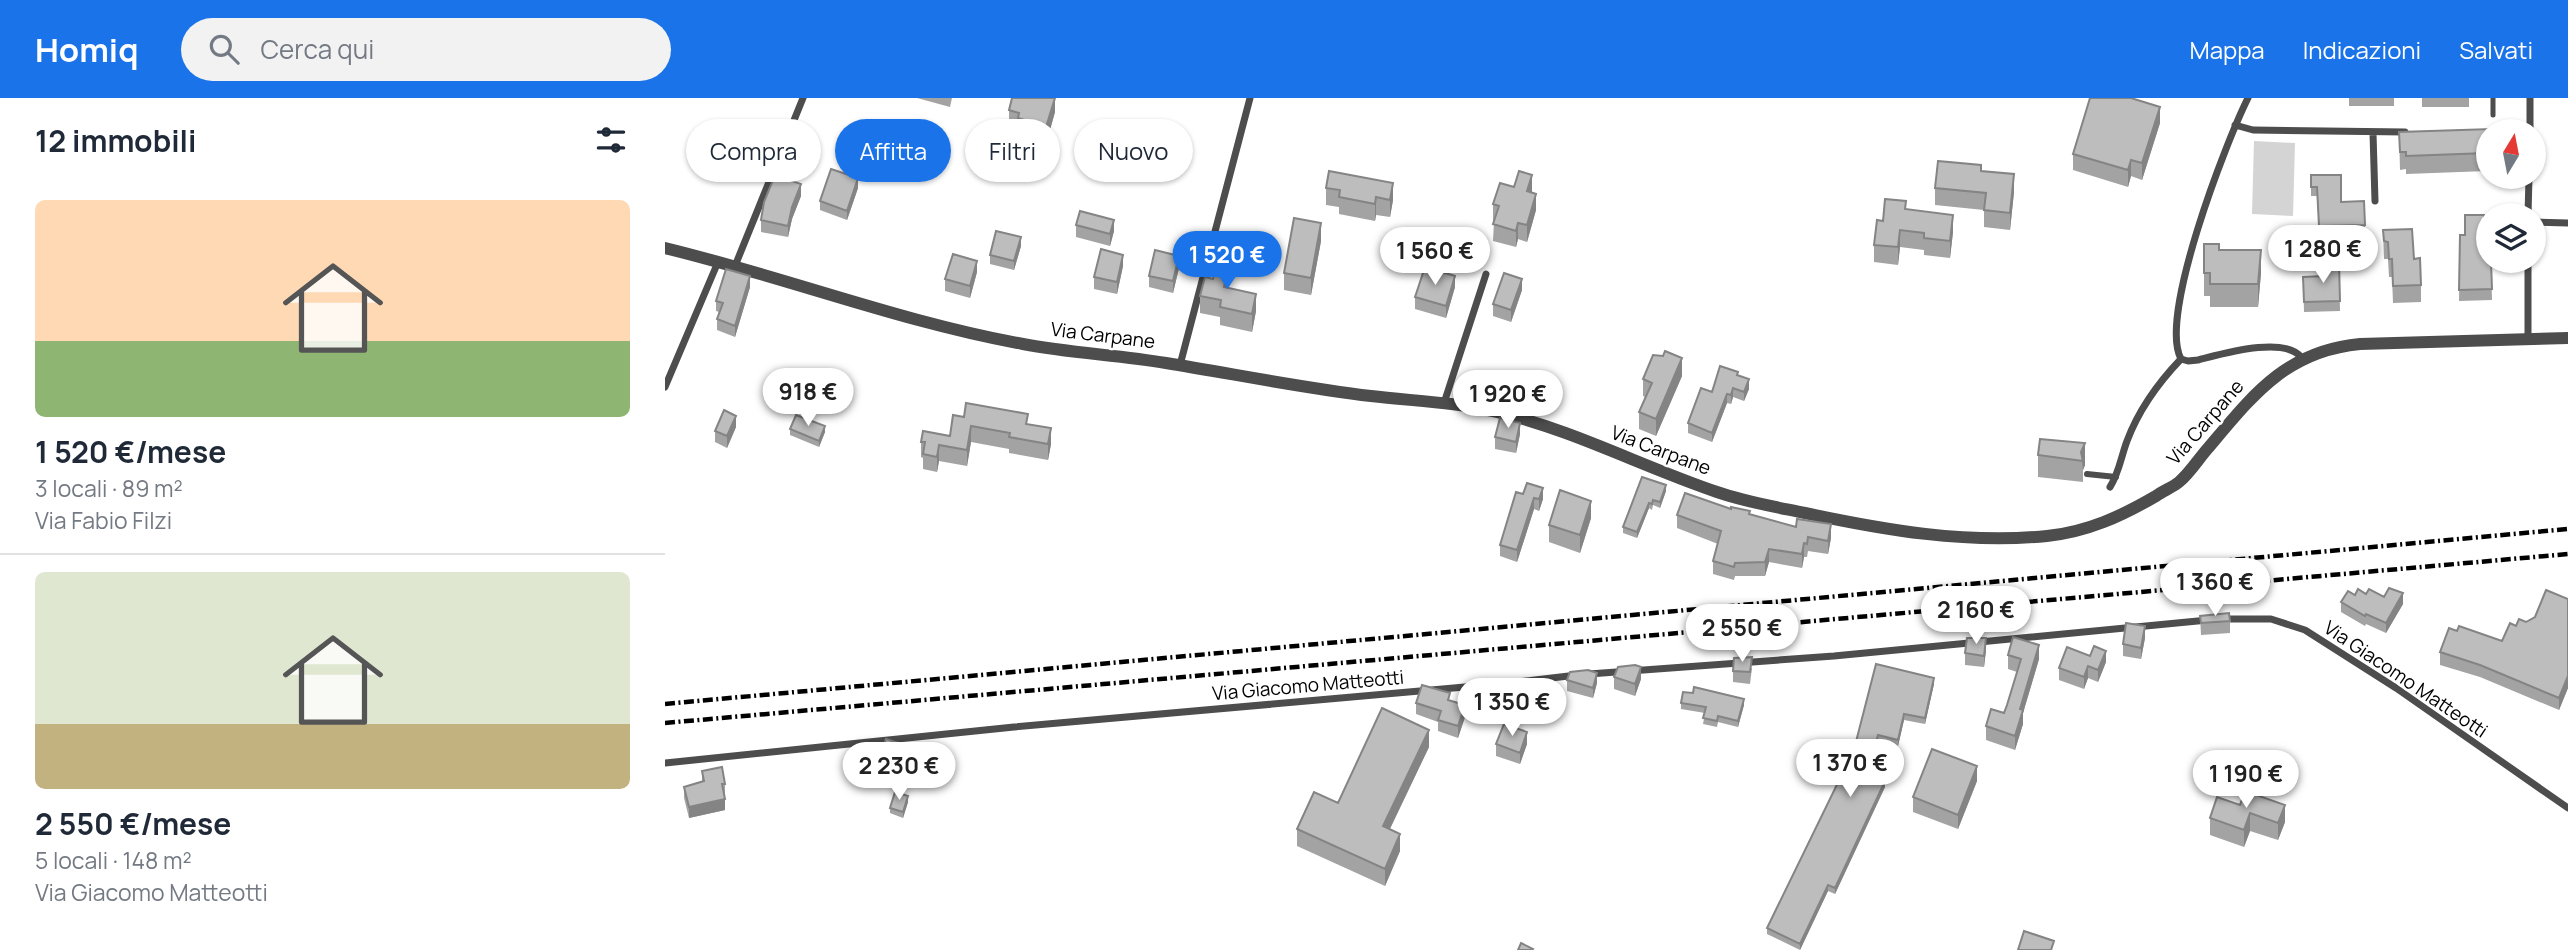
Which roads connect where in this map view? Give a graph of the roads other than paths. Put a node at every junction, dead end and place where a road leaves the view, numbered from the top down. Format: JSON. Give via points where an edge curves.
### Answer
{"nodes":[{"id":1,"x":803,"y":98,"type":"edge"},
{"id":2,"x":1250,"y":98,"type":"edge"},
{"id":3,"x":2248,"y":98,"type":"edge"},
{"id":4,"x":2493,"y":98,"type":"edge"},
{"id":5,"x":2530,"y":98,"type":"edge"},
{"id":6,"x":2493,"y":115,"type":"dead end"},
{"id":7,"x":2530,"y":119,"type":"edge"},
{"id":8,"x":2235,"y":125,"type":"junction"},
{"id":9,"x":2412,"y":132,"type":"edge"},
{"id":10,"x":2373,"y":133,"type":"junction"},
{"id":11,"x":2375,"y":201,"type":"dead end"},
{"id":12,"x":2546,"y":222,"type":"edge"},
{"id":13,"x":2568,"y":223,"type":"edge"},
{"id":14,"x":665,"y":248,"type":"edge"},
{"id":15,"x":718,"y":261,"type":"junction"},
{"id":16,"x":735,"y":266,"type":"junction"},
{"id":17,"x":2528,"y":273,"type":"edge"},
{"id":18,"x":1486,"y":274,"type":"dead end"},
{"id":19,"x":2528,"y":338,"type":"junction"},
{"id":20,"x":2568,"y":338,"type":"edge"},
{"id":21,"x":2302,"y":358,"type":"junction"},
{"id":22,"x":2181,"y":359,"type":"junction"},
{"id":23,"x":1180,"y":365,"type":"junction"},
{"id":24,"x":665,"y":387,"type":"edge"},
{"id":25,"x":1444,"y":402,"type":"junction"},
{"id":26,"x":2087,"y":474,"type":"dead end"},
{"id":27,"x":2116,"y":477,"type":"junction"},
{"id":28,"x":2110,"y":487,"type":"dead end"},
{"id":29,"x":665,"y":763,"type":"edge"},
{"id":30,"x":2568,"y":807,"type":"edge"}],
"edges":[{"from":1,"to":16,"type":"street"},
{"from":2,"to":23,"type":"street"},
{"from":3,"to":8,"type":"street"},
{"from":4,"to":6,"type":"lane"},
{"from":5,"to":7,"type":"street"},
{"from":8,"to":10,"type":"street","via":[[2253,130]]},
{"from":8,"to":22,"type":"street","via":[[2183,283],[2176,318]]},
{"from":9,"to":10,"type":"street"},
{"from":10,"to":11,"type":"street"},
{"from":12,"to":13,"type":"street"},
{"from":14,"to":15,"type":"street","name":"Via Carpane"},
{"from":15,"to":16,"type":"street","name":"Via Carpane"},
{"from":15,"to":24,"type":"street"},
{"from":16,"to":23,"type":"street","name":"Via Carpane","via":[[989,338]]},
{"from":17,"to":19,"type":"street"},
{"from":18,"to":25,"type":"street"},
{"from":19,"to":20,"type":"street","name":"Via Carpane"},
{"from":19,"to":21,"type":"street","name":"Via Carpane","via":[[2351,345]]},
{"from":21,"to":22,"type":"street","name":"Via Carpane","via":[[2293,350],[2267,347]]},
{"from":21,"to":25,"type":"street","name":"Via Carpane","via":[[2253,395],[2180,482],[2102,524],[2046,536],[1979,539],[1923,534],[1743,500],[1542,424]]},
{"from":22,"to":27,"type":"street","via":[[2144,405]]},
{"from":23,"to":25,"type":"street","name":"Via Carpane","via":[[1372,396]]},
{"from":26,"to":27,"type":"street"},
{"from":27,"to":28,"type":"street"},
{"from":29,"to":30,"type":"street","name":"Via Giacomo Matteotti","via":[[1552,677],[2252,618],[2284,622],[2332,646]]}]}
